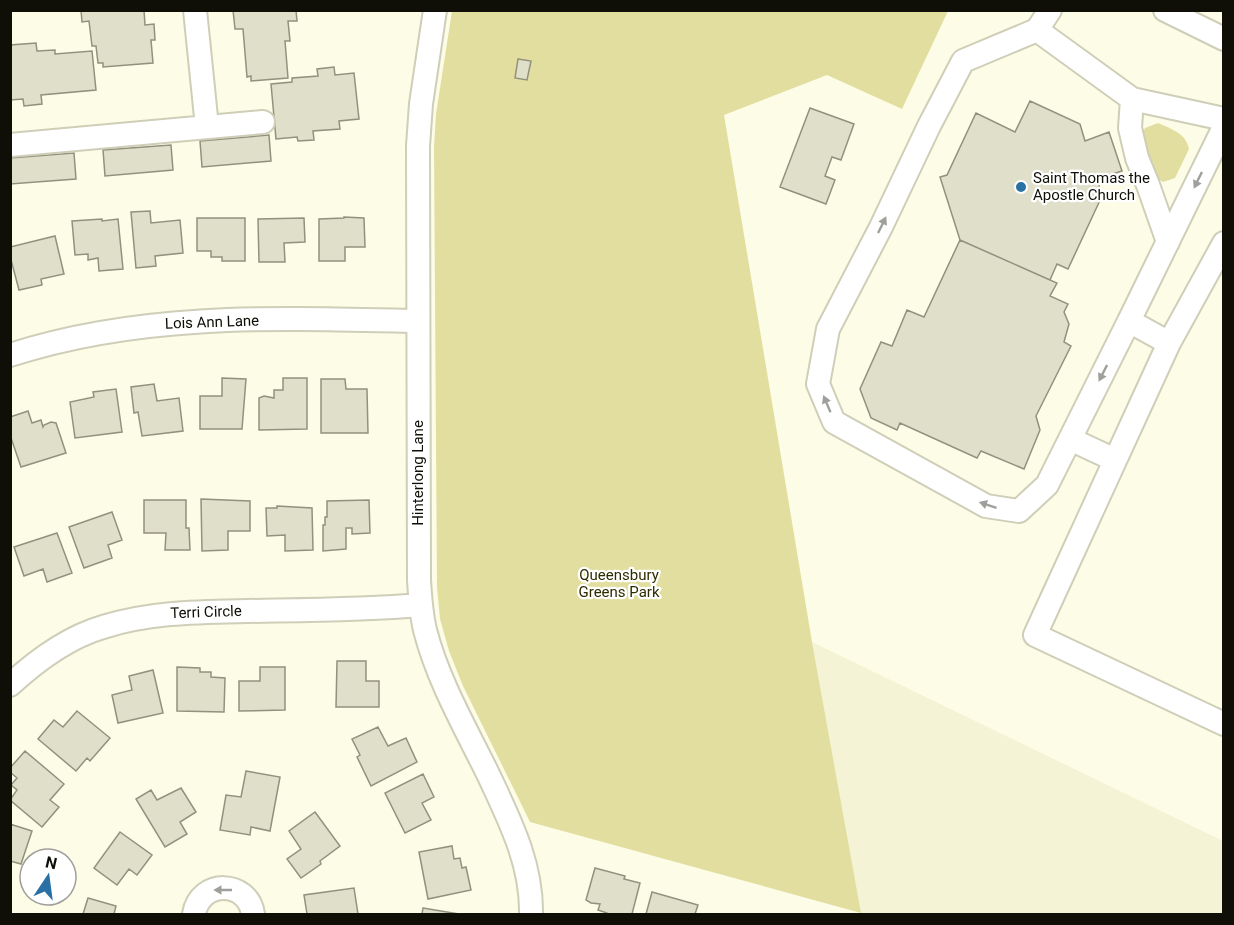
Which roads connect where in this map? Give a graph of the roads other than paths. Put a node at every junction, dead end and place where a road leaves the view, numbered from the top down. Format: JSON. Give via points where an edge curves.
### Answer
{"nodes":[{"id":1,"x":195,"y":10,"type":"edge"},
{"id":2,"x":435,"y":10,"type":"edge"},
{"id":3,"x":1050,"y":10,"type":"edge"},
{"id":4,"x":1166,"y":10,"type":"edge"},
{"id":5,"x":1037,"y":30,"type":"junction"},
{"id":6,"x":1224,"y":39,"type":"edge"},
{"id":7,"x":1132,"y":99,"type":"junction"},
{"id":8,"x":1224,"y":119,"type":"edge"},
{"id":9,"x":263,"y":122,"type":"dead end"},
{"id":10,"x":207,"y":127,"type":"junction"},
{"id":11,"x":1224,"y":127,"type":"edge"},
{"id":12,"x":10,"y":145,"type":"edge"},
{"id":13,"x":1168,"y":242,"type":"junction"},
{"id":14,"x":1224,"y":243,"type":"edge"},
{"id":15,"x":418,"y":321,"type":"junction"},
{"id":16,"x":1129,"y":321,"type":"junction"},
{"id":17,"x":1169,"y":343,"type":"junction"},
{"id":18,"x":10,"y":355,"type":"edge"},
{"id":19,"x":1070,"y":439,"type":"junction"},
{"id":20,"x":1115,"y":460,"type":"junction"},
{"id":21,"x":420,"y":605,"type":"junction"},
{"id":22,"x":10,"y":685,"type":"edge"},
{"id":23,"x":1224,"y":724,"type":"edge"},
{"id":24,"x":194,"y":915,"type":"edge"},
{"id":25,"x":253,"y":915,"type":"edge"},
{"id":26,"x":531,"y":915,"type":"edge"}],
"edges":[{"from":1,"to":10,"type":"street"},
{"from":2,"to":15,"type":"street","name":"Hinterlong Lane","via":[[418,146]]},
{"from":3,"to":5,"type":"street"},
{"from":4,"to":6,"type":"street"},
{"from":5,"to":7,"type":"street"},
{"from":19,"to":5,"type":"street","one_way":true,"via":[[1047,485],[1019,511],[986,506],[834,422],[818,384],[828,329],[963,61]]},
{"from":7,"to":8,"type":"street"},
{"from":7,"to":13,"type":"street","via":[[1130,128],[1137,158]]},
{"from":9,"to":10,"type":"street"},
{"from":10,"to":12,"type":"street"},
{"from":11,"to":13,"type":"street","one_way":true},
{"from":13,"to":16,"type":"street"},
{"from":14,"to":17,"type":"street"},
{"from":15,"to":18,"type":"street","name":"Lois Ann Lane","via":[[180,322],[90,333]]},
{"from":15,"to":21,"type":"street","name":"Hinterlong Lane"},
{"from":16,"to":17,"type":"street"},
{"from":16,"to":19,"type":"street","one_way":true},
{"from":17,"to":20,"type":"street"},
{"from":19,"to":20,"type":"street"},
{"from":20,"to":23,"type":"street","via":[[1035,635]]},
{"from":21,"to":22,"type":"street","name":"Terri Circle","via":[[168,613],[133,618],[90,631],[52,652]]},
{"from":21,"to":26,"type":"street","name":"Hinterlong Lane","via":[[439,671],[514,828],[526,865]]},
{"from":25,"to":24,"type":"street","one_way":true,"via":[[243,895],[224,888],[205,894]]}]}
